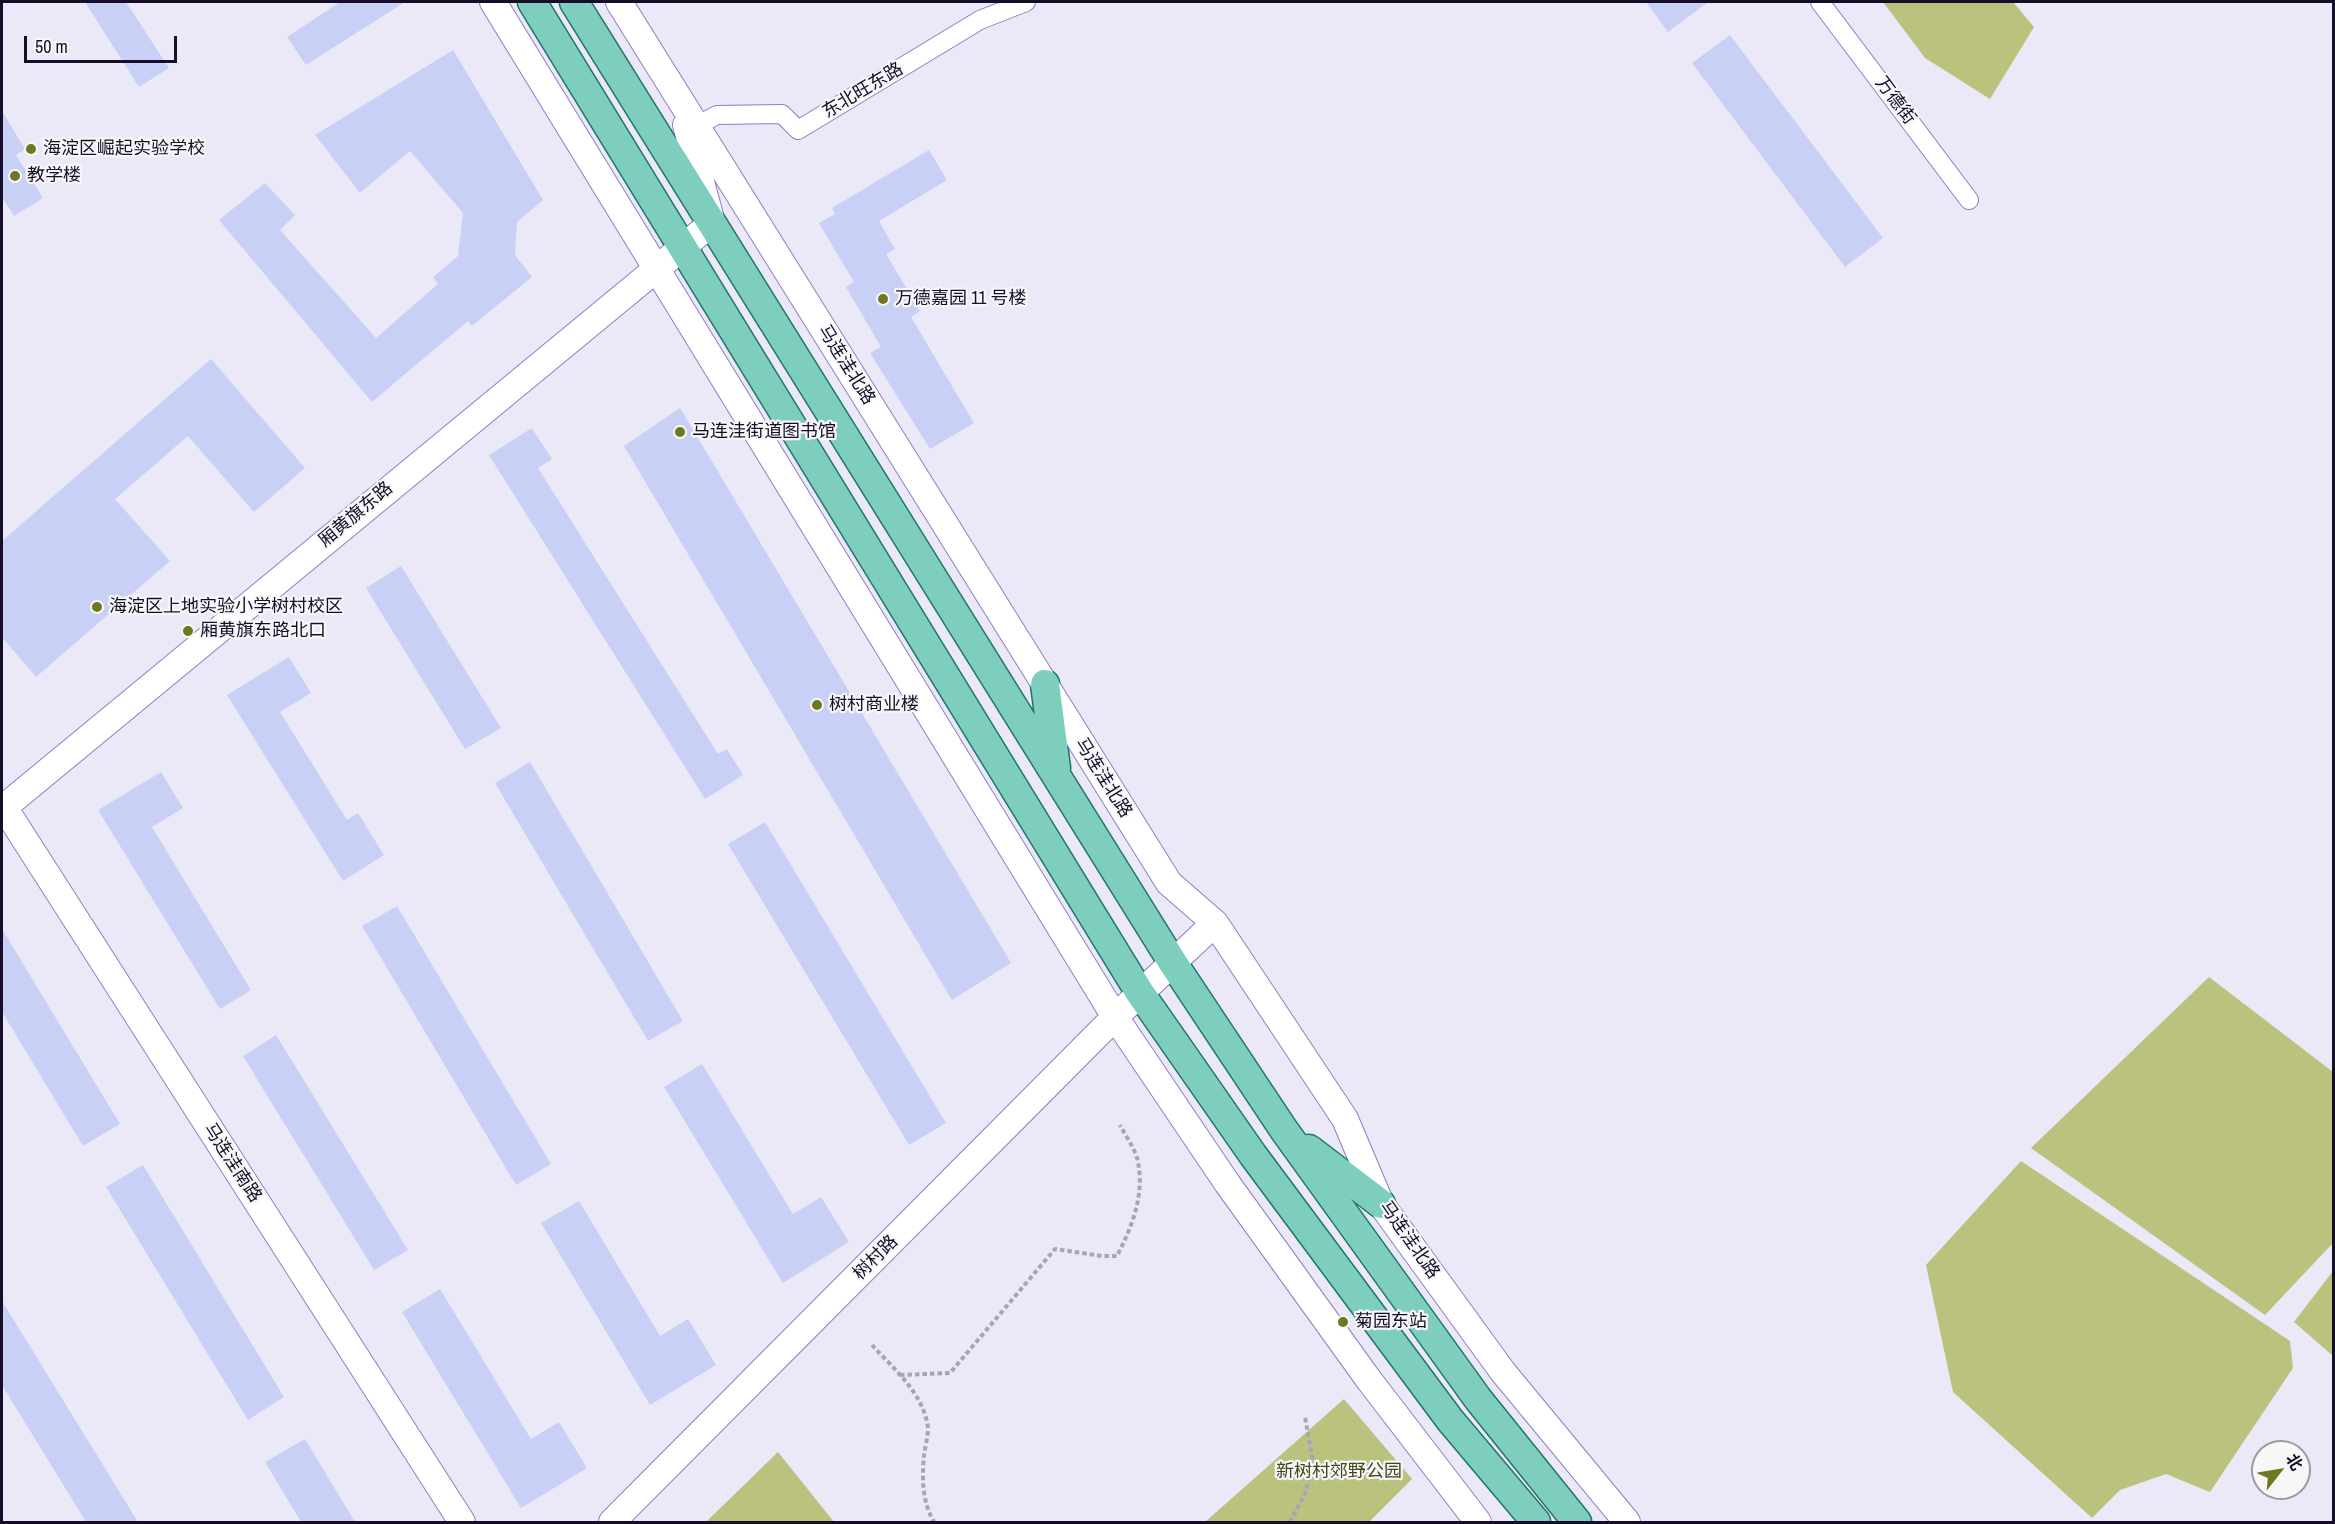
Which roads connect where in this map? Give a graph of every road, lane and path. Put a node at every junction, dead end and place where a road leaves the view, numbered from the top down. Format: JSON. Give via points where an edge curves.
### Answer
{"nodes":[{"id":1,"x":493,"y":2,"type":"edge"},
{"id":2,"x":532,"y":2,"type":"edge"},
{"id":3,"x":574,"y":2,"type":"edge"},
{"id":4,"x":619,"y":2,"type":"edge"},
{"id":5,"x":1026,"y":2,"type":"edge"},
{"id":6,"x":1820,"y":2,"type":"edge"},
{"id":7,"x":679,"y":99,"type":"junction"},
{"id":8,"x":696,"y":126,"type":"junction"},
{"id":9,"x":1969,"y":200,"type":"dead end"},
{"id":10,"x":712,"y":223,"type":"junction"},
{"id":11,"x":682,"y":247,"type":"junction"},
{"id":12,"x":656,"y":267,"type":"junction"},
{"id":13,"x":1045,"y":684,"type":"junction"},
{"id":14,"x":1058,"y":779,"type":"junction"},
{"id":15,"x":2,"y":806,"type":"edge"},
{"id":16,"x":1215,"y":923,"type":"junction"},
{"id":17,"x":1173,"y":963,"type":"junction"},
{"id":18,"x":1140,"y":993,"type":"junction"},
{"id":19,"x":1115,"y":1017,"type":"junction"},
{"id":20,"x":1120,"y":1125,"type":"dead end"},
{"id":21,"x":1284,"y":1130,"type":"junction"},
{"id":22,"x":1381,"y":1204,"type":"junction"},
{"id":23,"x":872,"y":1345,"type":"dead end"},
{"id":24,"x":900,"y":1375,"type":"junction"},
{"id":25,"x":1305,"y":1417,"type":"dead end"},
{"id":26,"x":462,"y":1522,"type":"edge"},
{"id":27,"x":612,"y":1522,"type":"edge"},
{"id":28,"x":934,"y":1522,"type":"edge"},
{"id":29,"x":1290,"y":1522,"type":"edge"},
{"id":30,"x":1478,"y":1522,"type":"edge"},
{"id":31,"x":1536,"y":1522,"type":"edge"},
{"id":32,"x":1577,"y":1522,"type":"edge"},
{"id":33,"x":1627,"y":1522,"type":"edge"}],
"edges":[{"from":1,"to":12,"type":"street"},
{"from":2,"to":11,"type":"main road"},
{"from":3,"to":10,"type":"main road","name":"马连洼北路"},
{"from":4,"to":7,"type":"street","name":"马连洼北路"},
{"from":5,"to":8,"type":"street","name":"东北旺东路","via":[[980,20],[798,130],[782,114],[717,115]]},
{"from":6,"to":9,"type":"street","name":"万德街"},
{"from":7,"to":8,"type":"street","name":"马连洼北路"},
{"from":7,"to":10,"type":"street"},
{"from":8,"to":13,"type":"street","name":"马连洼北路"},
{"from":10,"to":11,"type":"street","name":"厢黄旗东路"},
{"from":10,"to":14,"type":"main road","name":"马连洼北路"},
{"from":11,"to":12,"type":"street","name":"厢黄旗东路"},
{"from":11,"to":18,"type":"main road"},
{"from":12,"to":15,"type":"street","name":"厢黄旗东路"},
{"from":12,"to":19,"type":"street"},
{"from":13,"to":14,"type":"main road"},
{"from":13,"to":16,"type":"street","name":"马连洼北路","via":[[1169,883]]},
{"from":14,"to":17,"type":"main road","name":"马连洼北路"},
{"from":15,"to":26,"type":"street","name":"马连洼南路"},
{"from":16,"to":17,"type":"street","name":"树村路"},
{"from":16,"to":22,"type":"street","name":"马连洼北路","via":[[1345,1119]]},
{"from":17,"to":18,"type":"street","name":"树村路"},
{"from":17,"to":21,"type":"main road","name":"马连洼北路"},
{"from":18,"to":19,"type":"street","name":"树村路"},
{"from":18,"to":31,"type":"main road","via":[[1253,1155],[1443,1411]]},
{"from":19,"to":27,"type":"street","name":"树村路"},
{"from":19,"to":30,"type":"street","via":[[1369,1380]]},
{"from":20,"to":24,"type":"path","via":[[1137,1157],[1140,1180],[1133,1225],[1117,1256],[1055,1249],[950,1373]]},
{"from":21,"to":22,"type":"main road"},
{"from":21,"to":32,"type":"main road","name":"马连洼北路","via":[[1478,1399]]},
{"from":22,"to":33,"type":"street","name":"马连洼北路","via":[[1503,1372]]},
{"from":23,"to":24,"type":"path"},
{"from":24,"to":28,"type":"path","via":[[920,1401],[928,1429],[922,1487]]},
{"from":25,"to":29,"type":"path","via":[[1313,1462],[1305,1494]]}]}
